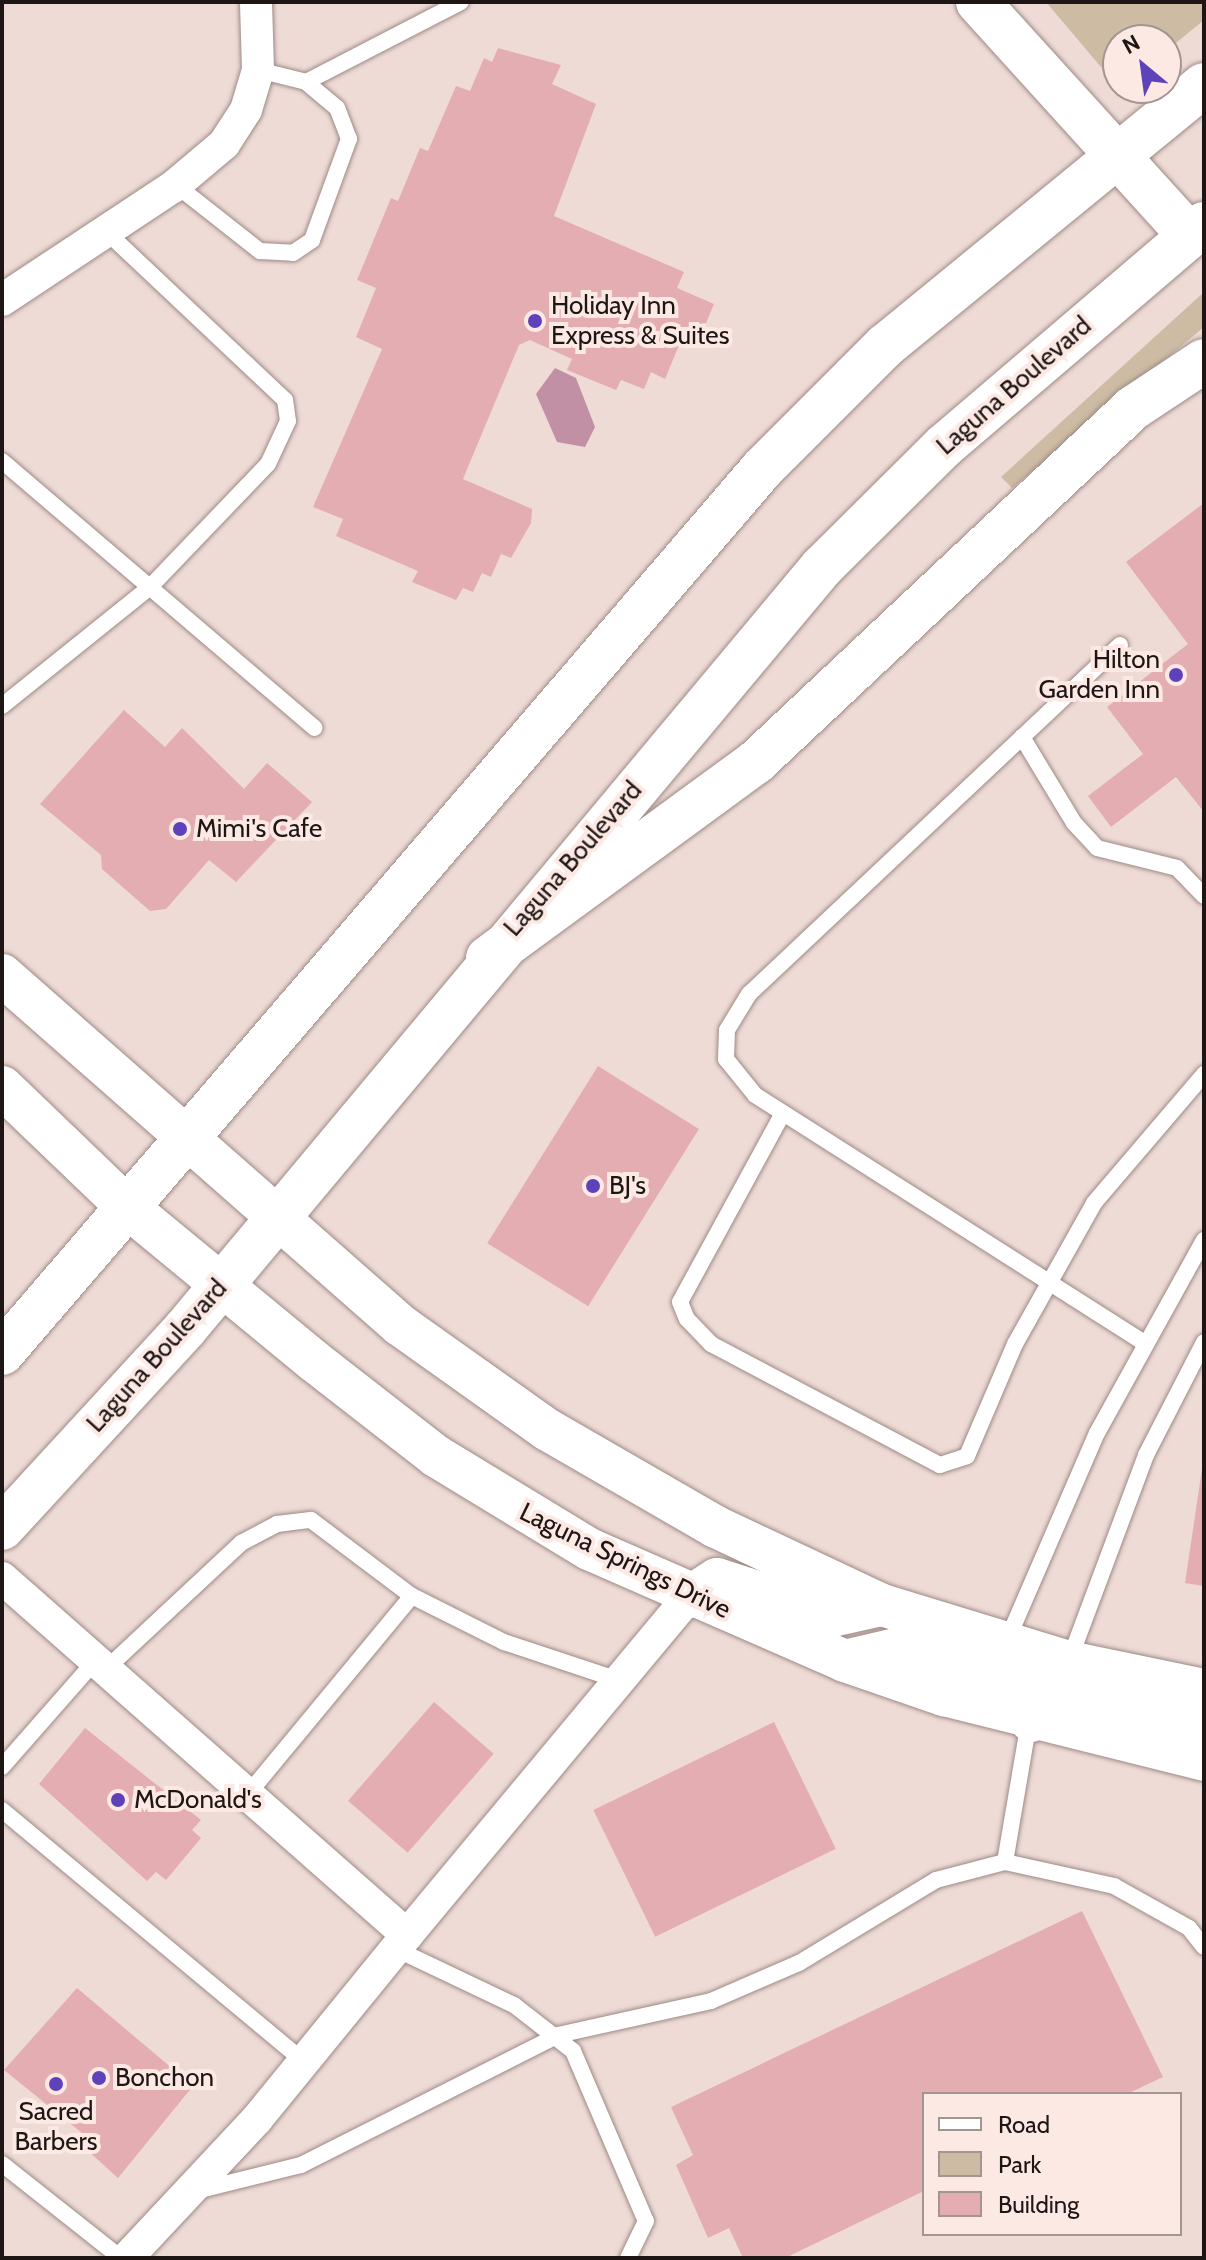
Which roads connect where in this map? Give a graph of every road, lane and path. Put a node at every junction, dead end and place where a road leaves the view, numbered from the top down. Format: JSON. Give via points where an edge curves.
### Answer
{"nodes":[{"id":1,"x":256,"y":2,"type":"edge"},
{"id":2,"x":461,"y":2,"type":"edge"},
{"id":3,"x":978,"y":2,"type":"edge"},
{"id":4,"x":258,"y":70,"type":"junction"},
{"id":5,"x":306,"y":82,"type":"junction"},
{"id":6,"x":1204,"y":85,"type":"edge"},
{"id":7,"x":1111,"y":157,"type":"junction"},
{"id":8,"x":176,"y":185,"type":"junction"},
{"id":9,"x":1197,"y":230,"type":"edge"},
{"id":10,"x":107,"y":232,"type":"junction"},
{"id":11,"x":2,"y":300,"type":"edge"},
{"id":12,"x":1204,"y":361,"type":"edge"},
{"id":13,"x":2,"y":461,"type":"edge"},
{"id":14,"x":150,"y":587,"type":"junction"},
{"id":15,"x":1120,"y":645,"type":"dead end"},
{"id":16,"x":2,"y":706,"type":"edge"},
{"id":17,"x":315,"y":728,"type":"dead end"},
{"id":18,"x":1022,"y":737,"type":"junction"},
{"id":19,"x":1204,"y":896,"type":"edge"},
{"id":20,"x":488,"y":958,"type":"junction"},
{"id":21,"x":2,"y":975,"type":"edge"},
{"id":22,"x":1204,"y":1074,"type":"edge"},
{"id":23,"x":2,"y":1087,"type":"edge"},
{"id":24,"x":783,"y":1113,"type":"junction"},
{"id":25,"x":188,"y":1135,"type":"junction"},
{"id":26,"x":126,"y":1206,"type":"junction"},
{"id":27,"x":279,"y":1218,"type":"junction"},
{"id":28,"x":1204,"y":1240,"type":"edge"},
{"id":29,"x":1048,"y":1282,"type":"junction"},
{"id":30,"x":222,"y":1285,"type":"junction"},
{"id":31,"x":1142,"y":1342,"type":"junction"},
{"id":32,"x":1204,"y":1342,"type":"edge"},
{"id":33,"x":2,"y":1353,"type":"edge"},
{"id":34,"x":2,"y":1528,"type":"edge"},
{"id":35,"x":2,"y":1578,"type":"edge"},
{"id":36,"x":412,"y":1596,"type":"junction"},
{"id":37,"x":689,"y":1597,"type":"junction"},
{"id":38,"x":882,"y":1605,"type":"junction"},
{"id":39,"x":1006,"y":1644,"type":"junction"},
{"id":40,"x":845,"y":1661,"type":"junction"},
{"id":41,"x":1069,"y":1662,"type":"junction"},
{"id":42,"x":101,"y":1664,"type":"junction"},
{"id":43,"x":615,"y":1679,"type":"junction"},
{"id":44,"x":1204,"y":1690,"type":"edge"},
{"id":45,"x":1029,"y":1722,"type":"junction"},
{"id":46,"x":1204,"y":1724,"type":"edge"},
{"id":47,"x":1204,"y":1760,"type":"edge"},
{"id":48,"x":2,"y":1767,"type":"edge"},
{"id":49,"x":248,"y":1794,"type":"junction"},
{"id":50,"x":2,"y":1810,"type":"edge"},
{"id":51,"x":1005,"y":1862,"type":"junction"},
{"id":52,"x":402,"y":1942,"type":"junction"},
{"id":53,"x":1204,"y":1947,"type":"edge"},
{"id":54,"x":558,"y":2035,"type":"junction"},
{"id":55,"x":304,"y":2062,"type":"junction"},
{"id":56,"x":2,"y":2164,"type":"edge"},
{"id":57,"x":183,"y":2195,"type":"junction"},
{"id":58,"x":124,"y":2258,"type":"edge"},
{"id":59,"x":628,"y":2258,"type":"edge"}],
"edges":[{"from":1,"to":4,"type":"street"},
{"from":2,"to":5,"type":"lane"},
{"from":3,"to":7,"type":"main road"},
{"from":4,"to":5,"type":"lane"},
{"from":4,"to":8,"type":"street","via":[[246,110],[224,144]]},
{"from":5,"to":8,"type":"lane","via":[[337,108],[349,139],[312,240],[293,253],[260,251]]},
{"from":6,"to":7,"type":"main road"},
{"from":7,"to":9,"type":"main road"},
{"from":7,"to":25,"type":"main road","via":[[885,346],[763,468]]},
{"from":8,"to":10,"type":"street"},
{"from":9,"to":20,"type":"main road","name":"Laguna Boulevard","via":[[944,446],[822,567]]},
{"from":10,"to":11,"type":"street"},
{"from":10,"to":14,"type":"lane","via":[[285,400],[288,421],[268,464]]},
{"from":12,"to":20,"type":"main road","via":[[1133,408],[756,762]]},
{"from":13,"to":14,"type":"lane"},
{"from":14,"to":16,"type":"lane"},
{"from":14,"to":17,"type":"lane"},
{"from":15,"to":18,"type":"lane"},
{"from":18,"to":19,"type":"lane","via":[[1074,823],[1097,848],[1177,868]]},
{"from":18,"to":24,"type":"lane","via":[[749,994],[727,1030],[726,1059],[755,1095]]},
{"from":20,"to":27,"type":"main road","name":"Laguna Boulevard"},
{"from":21,"to":25,"type":"street"},
{"from":22,"to":29,"type":"lane","via":[[1094,1203]]},
{"from":23,"to":26,"type":"street","name":"Laguna Springs Drive"},
{"from":24,"to":29,"type":"lane"},
{"from":24,"to":29,"type":"lane","via":[[680,1302],[711,1344],[940,1465],[967,1456]]},
{"from":25,"to":26,"type":"main road"},
{"from":25,"to":27,"type":"street"},
{"from":26,"to":30,"type":"street","name":"Laguna Springs Drive"},
{"from":26,"to":33,"type":"main road"},
{"from":27,"to":30,"type":"main road","name":"Laguna Boulevard"},
{"from":27,"to":38,"type":"street","via":[[400,1325],[548,1430],[716,1527]]},
{"from":28,"to":31,"type":"lane"},
{"from":29,"to":31,"type":"lane"},
{"from":30,"to":34,"type":"main road","name":"Laguna Boulevard"},
{"from":30,"to":37,"type":"street","name":"Laguna Springs Drive","via":[[449,1465],[589,1549]]},
{"from":31,"to":39,"type":"lane"},
{"from":32,"to":41,"type":"lane","via":[[1141,1468]]},
{"from":35,"to":42,"type":"street"},
{"from":36,"to":42,"type":"lane","via":[[311,1520],[277,1524],[241,1543]]},
{"from":36,"to":43,"type":"lane","via":[[504,1642]]},
{"from":36,"to":49,"type":"lane"},
{"from":37,"to":38,"type":"street","via":[[717,1579],[832,1616]]},
{"from":37,"to":40,"type":"street","name":"Laguna Springs Drive"},
{"from":37,"to":43,"type":"street"},
{"from":38,"to":39,"type":"street"},
{"from":39,"to":41,"type":"street"},
{"from":40,"to":41,"type":"street","via":[[900,1648],[1025,1684],[1039,1684]]},
{"from":40,"to":45,"type":"street","name":"Laguna Springs Drive"},
{"from":41,"to":44,"type":"street"},
{"from":42,"to":48,"type":"lane"},
{"from":42,"to":49,"type":"street"},
{"from":43,"to":52,"type":"street"},
{"from":45,"to":46,"type":"street","via":[[1071,1704]]},
{"from":45,"to":47,"type":"street","name":"Laguna Springs Drive"},
{"from":45,"to":51,"type":"lane"},
{"from":49,"to":52,"type":"street"},
{"from":50,"to":55,"type":"lane"},
{"from":51,"to":53,"type":"lane","via":[[1114,1886],[1189,1928]]},
{"from":51,"to":54,"type":"lane","via":[[936,1880],[799,1963],[711,2001]]},
{"from":52,"to":54,"type":"lane"},
{"from":52,"to":55,"type":"street"},
{"from":54,"to":57,"type":"lane","via":[[301,2165]]},
{"from":54,"to":59,"type":"lane","via":[[573,2051],[646,2221]]},
{"from":55,"to":57,"type":"street"},
{"from":56,"to":58,"type":"lane"},
{"from":57,"to":58,"type":"street"}]}
